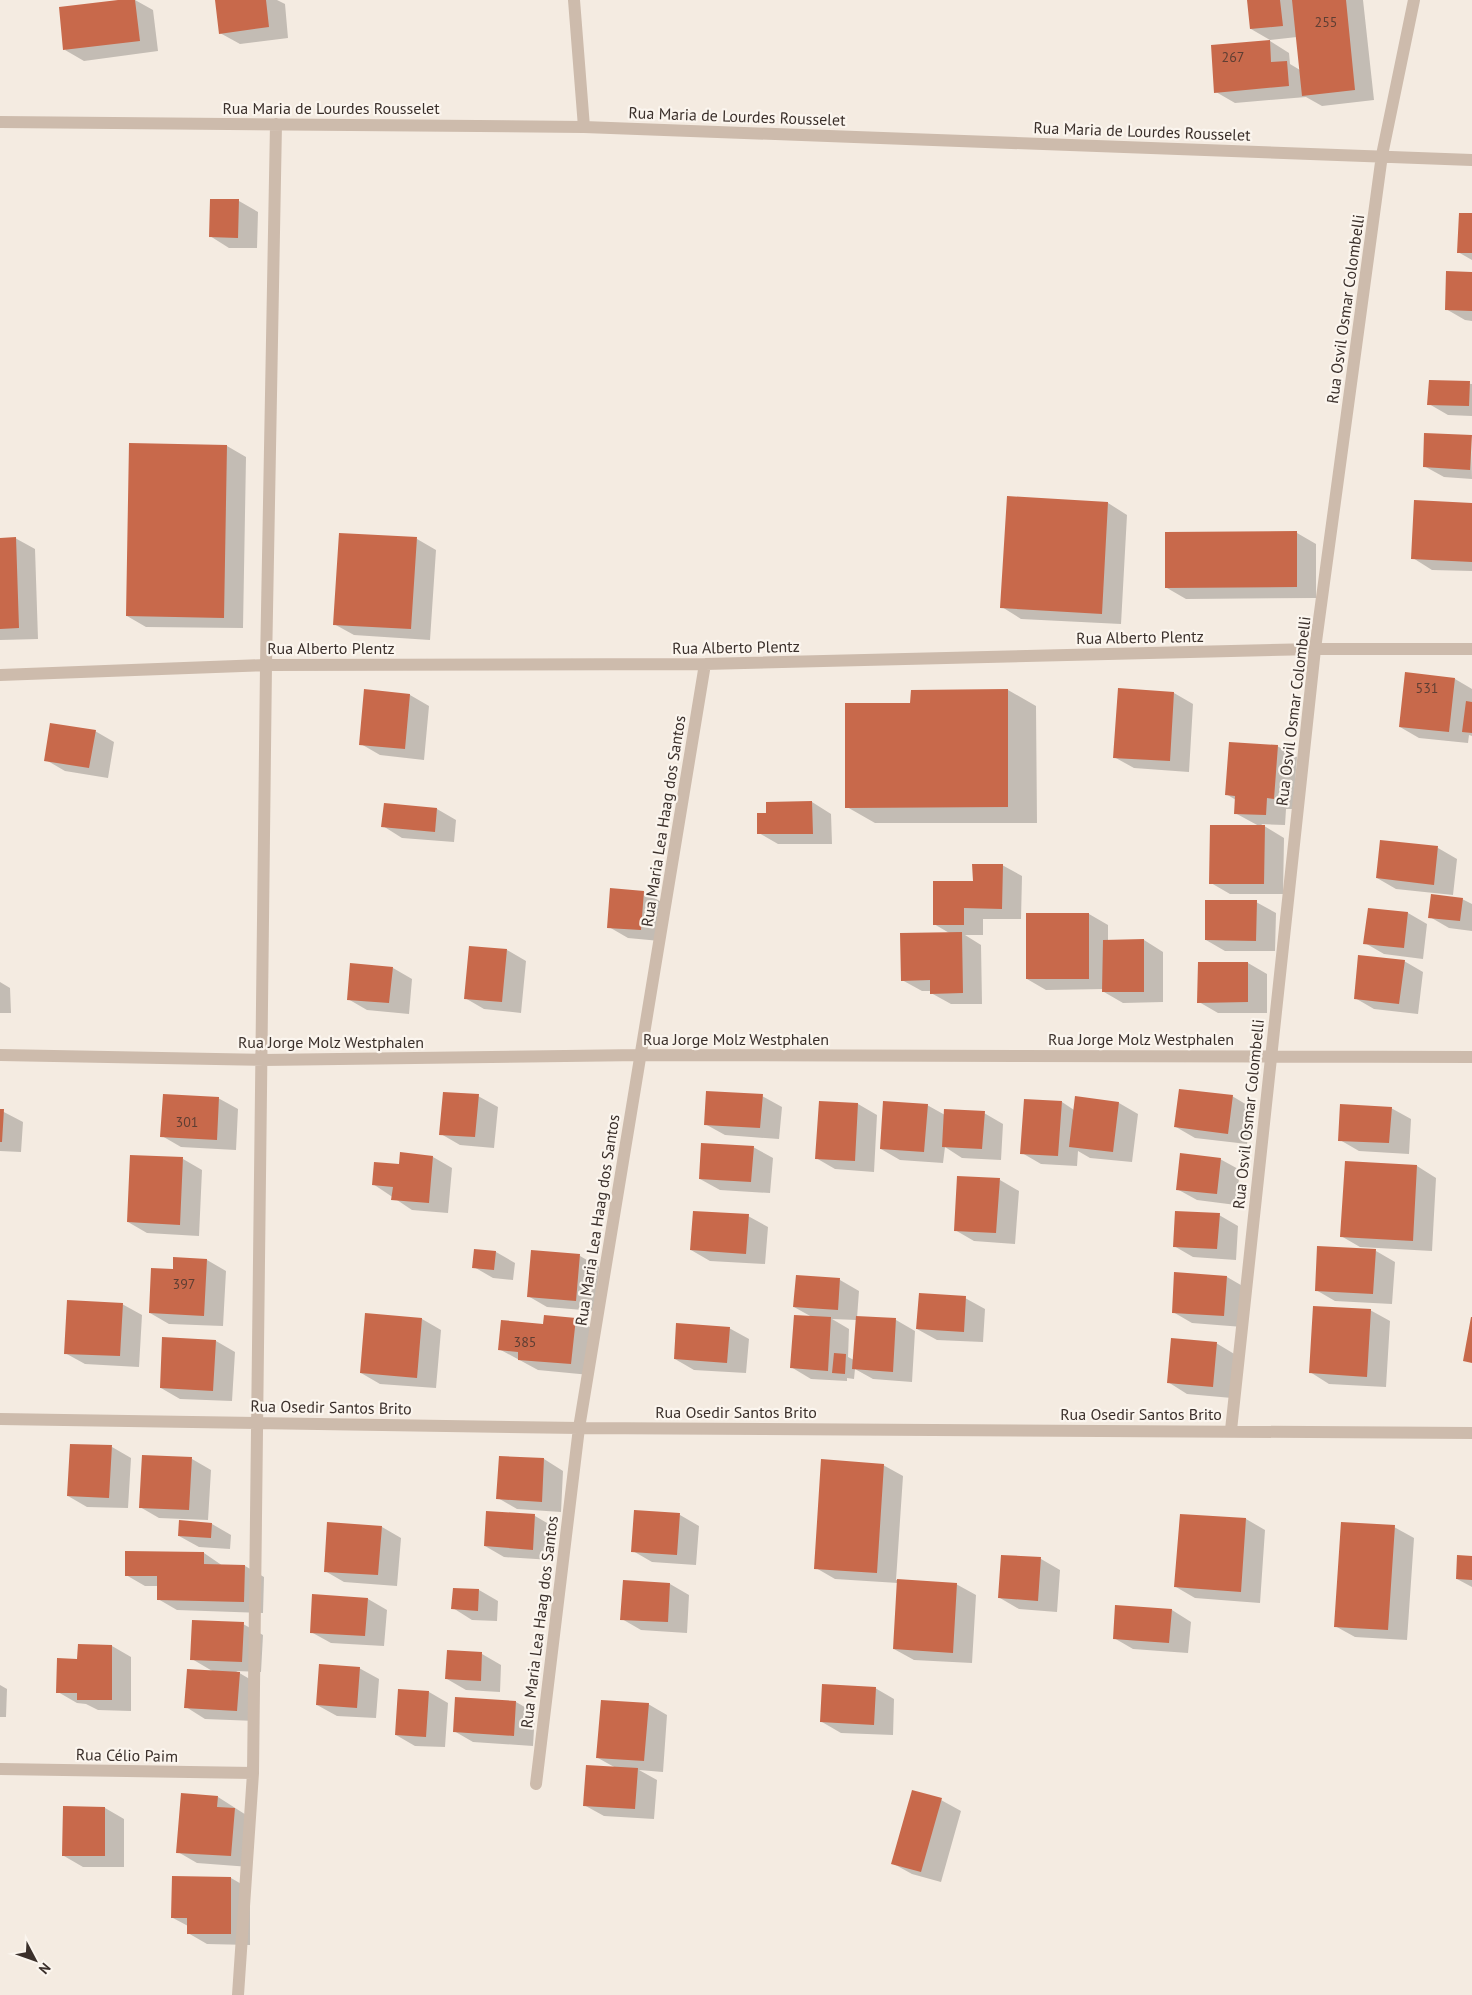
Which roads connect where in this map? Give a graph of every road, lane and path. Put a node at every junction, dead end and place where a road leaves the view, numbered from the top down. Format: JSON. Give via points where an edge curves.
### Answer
{"nodes":[{"id":1,"x":574,"y":0,"type":"edge"},
{"id":2,"x":1414,"y":0,"type":"edge"},
{"id":3,"x":0,"y":122,"type":"edge"},
{"id":4,"x":276,"y":124,"type":"junction"},
{"id":5,"x":584,"y":127,"type":"junction"},
{"id":6,"x":1382,"y":155,"type":"junction"},
{"id":7,"x":1472,"y":160,"type":"edge"},
{"id":8,"x":1315,"y":649,"type":"junction"},
{"id":9,"x":1472,"y":649,"type":"edge"},
{"id":10,"x":705,"y":664,"type":"junction"},
{"id":11,"x":266,"y":665,"type":"junction"},
{"id":12,"x":0,"y":675,"type":"edge"},
{"id":13,"x":0,"y":1055,"type":"edge"},
{"id":14,"x":641,"y":1055,"type":"junction"},
{"id":15,"x":1270,"y":1055,"type":"junction"},
{"id":16,"x":1472,"y":1057,"type":"edge"},
{"id":17,"x":263,"y":1060,"type":"junction"},
{"id":18,"x":0,"y":1420,"type":"edge"},
{"id":19,"x":258,"y":1422,"type":"junction"},
{"id":20,"x":579,"y":1428,"type":"junction"},
{"id":21,"x":1231,"y":1430,"type":"junction"},
{"id":22,"x":1472,"y":1433,"type":"edge"},
{"id":23,"x":0,"y":1769,"type":"edge"},
{"id":24,"x":253,"y":1774,"type":"junction"},
{"id":25,"x":536,"y":1784,"type":"dead end"},
{"id":26,"x":238,"y":1995,"type":"edge"}],
"edges":[{"from":1,"to":5,"type":"street"},
{"from":2,"to":6,"type":"street","name":"Rua Osvil Osmar Colombelli"},
{"from":3,"to":4,"type":"street","name":"Rua Maria de Lourdes Rousselet"},
{"from":4,"to":5,"type":"street","name":"Rua Maria de Lourdes Rousselet"},
{"from":4,"to":11,"type":"street"},
{"from":5,"to":6,"type":"street","name":"Rua Maria de Lourdes Rousselet"},
{"from":6,"to":7,"type":"street","name":"Rua Maria de Lourdes Rousselet"},
{"from":6,"to":8,"type":"street","name":"Rua Osvil Osmar Colombelli"},
{"from":8,"to":9,"type":"street","name":"Rua Alberto Plentz"},
{"from":8,"to":10,"type":"street","name":"Rua Alberto Plentz"},
{"from":8,"to":15,"type":"street","name":"Rua Osvil Osmar Colombelli"},
{"from":10,"to":11,"type":"street","name":"Rua Alberto Plentz"},
{"from":10,"to":14,"type":"street","name":"Rua Maria Lea Haag dos Santos"},
{"from":11,"to":12,"type":"street","name":"Rua Alberto Plentz"},
{"from":11,"to":17,"type":"street"},
{"from":13,"to":17,"type":"street","name":"Rua Jorge Molz Westphalen"},
{"from":14,"to":15,"type":"street","name":"Rua Jorge Molz Westphalen"},
{"from":14,"to":17,"type":"street","name":"Rua Jorge Molz Westphalen"},
{"from":14,"to":20,"type":"street","name":"Rua Maria Lea Haag dos Santos"},
{"from":15,"to":16,"type":"street","name":"Rua Jorge Molz Westphalen"},
{"from":15,"to":21,"type":"street","name":"Rua Osvil Osmar Colombelli"},
{"from":17,"to":19,"type":"street"},
{"from":18,"to":19,"type":"street","name":"Rua Osedir Santos Brito"},
{"from":19,"to":20,"type":"street","name":"Rua Osedir Santos Brito"},
{"from":19,"to":24,"type":"street"},
{"from":20,"to":21,"type":"street","name":"Rua Osedir Santos Brito"},
{"from":20,"to":25,"type":"street","name":"Rua Maria Lea Haag dos Santos"},
{"from":21,"to":22,"type":"street","name":"Rua Osedir Santos Brito"},
{"from":23,"to":24,"type":"street","name":"Rua Célio Paim"},
{"from":24,"to":26,"type":"street"}]}
